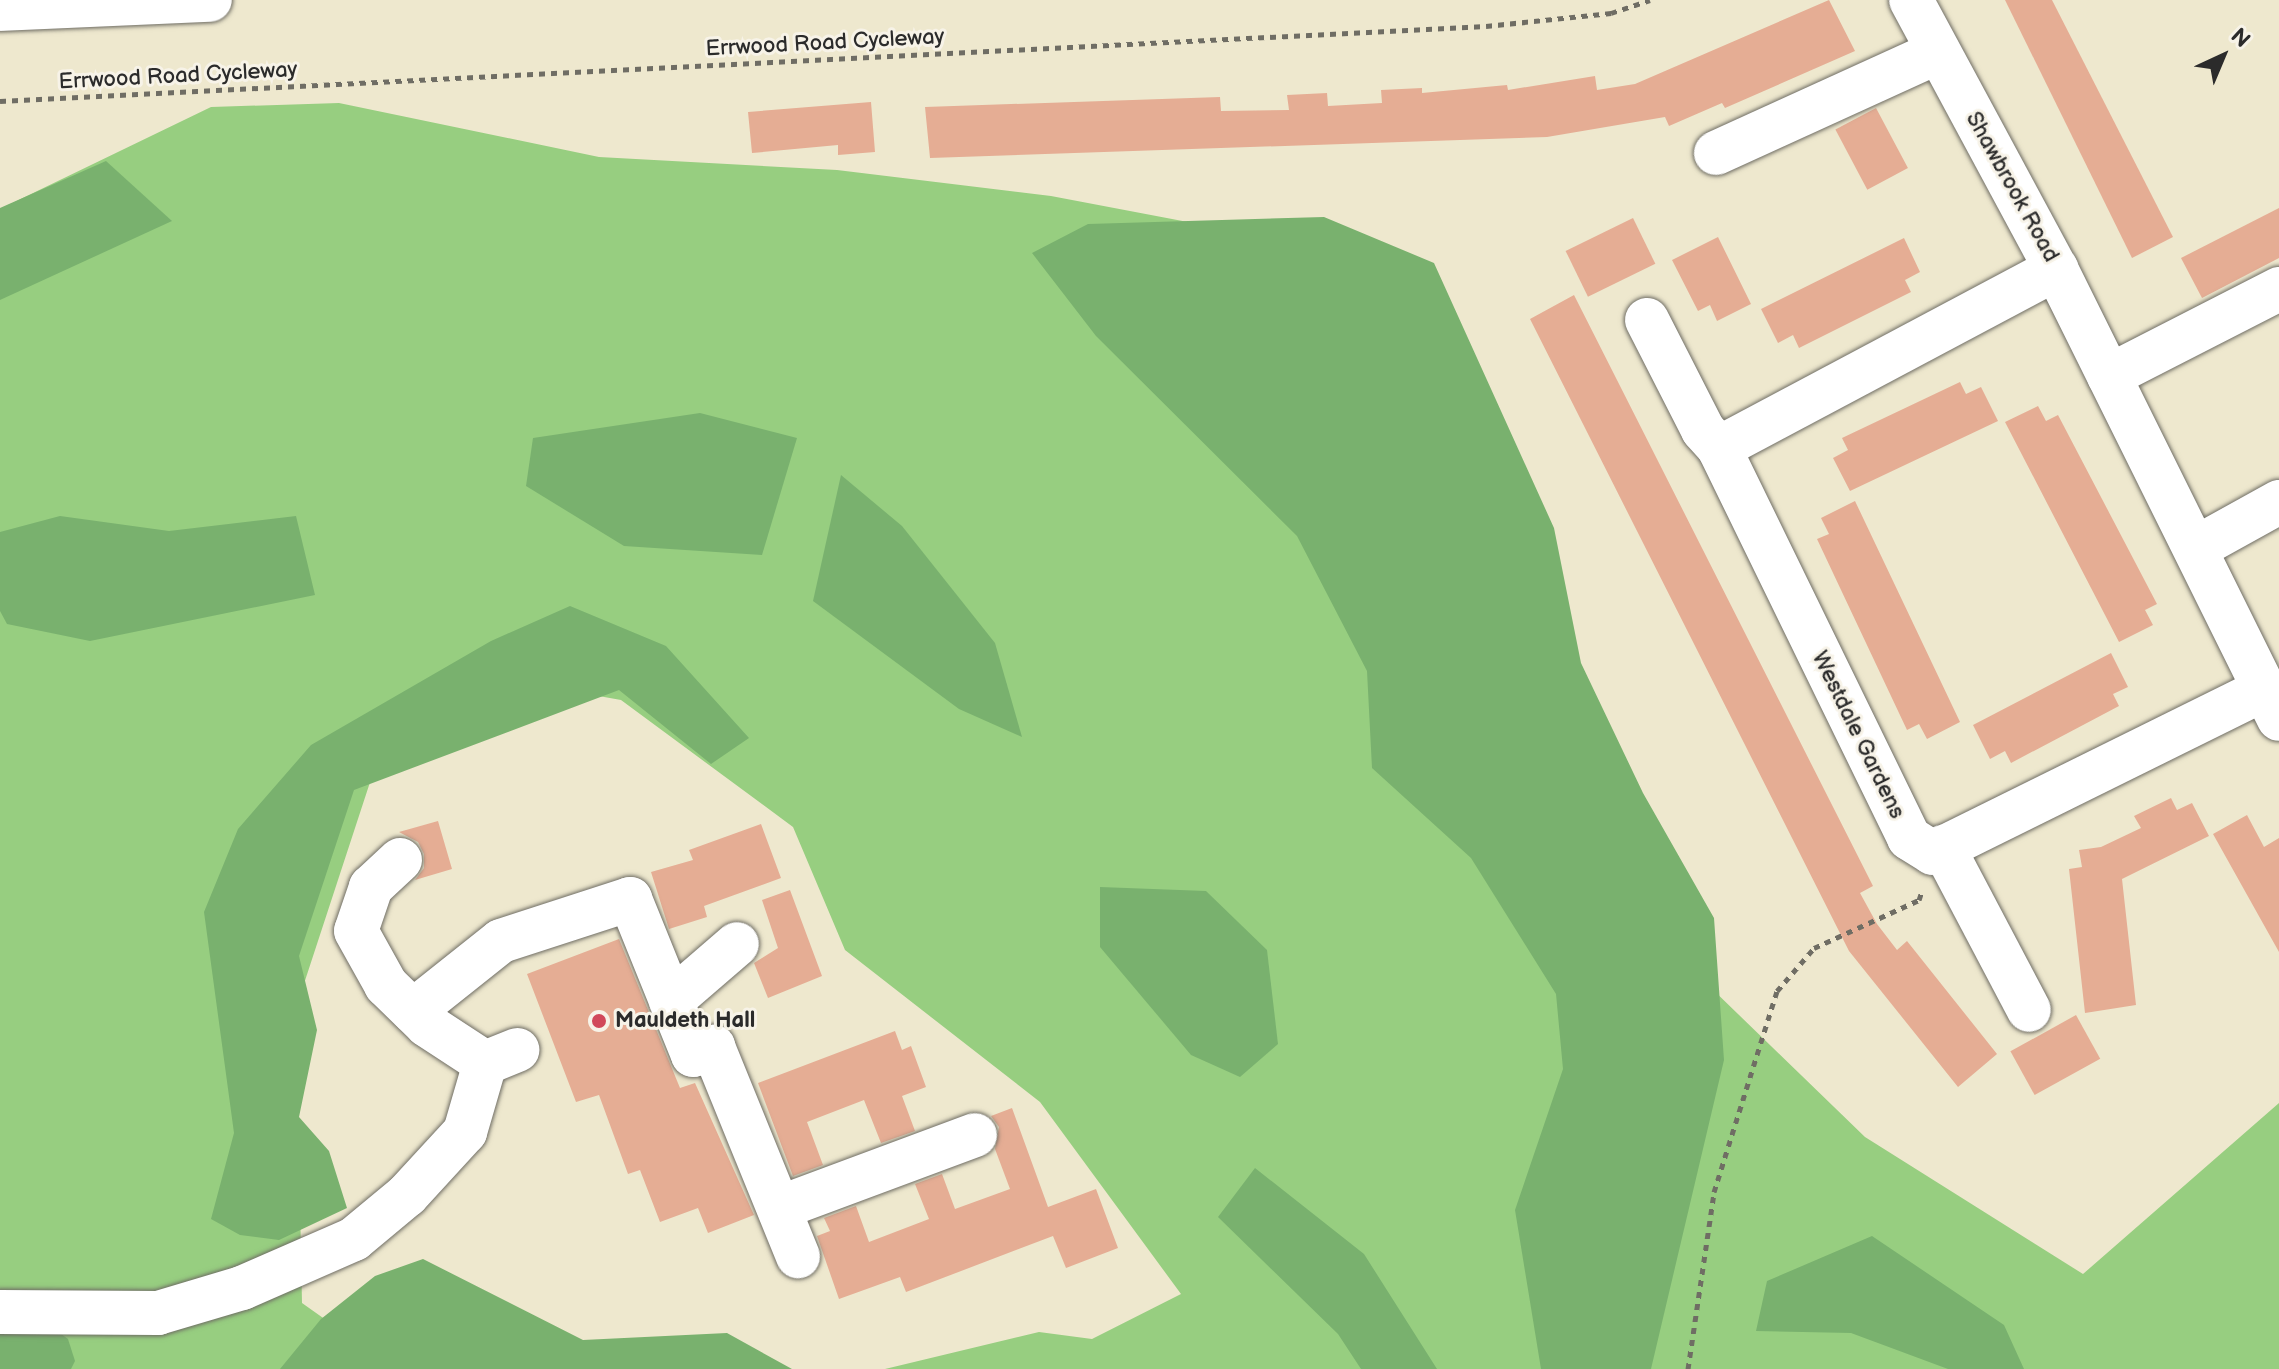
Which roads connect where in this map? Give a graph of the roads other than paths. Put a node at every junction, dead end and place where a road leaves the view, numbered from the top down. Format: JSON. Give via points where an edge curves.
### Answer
{"nodes":[{"id":1,"x":194,"y":0,"type":"edge"},
{"id":2,"x":210,"y":0,"type":"edge"},
{"id":3,"x":1911,"y":0,"type":"edge"},
{"id":4,"x":0,"y":9,"type":"edge"},
{"id":5,"x":1938,"y":52,"type":"junction"},
{"id":6,"x":1716,"y":153,"type":"dead end"},
{"id":7,"x":2056,"y":269,"type":"junction"},
{"id":8,"x":2279,"y":289,"type":"edge"},
{"id":9,"x":1647,"y":320,"type":"dead end"},
{"id":10,"x":2109,"y":376,"type":"junction"},
{"id":11,"x":1719,"y":448,"type":"junction"},
{"id":12,"x":2279,"y":502,"type":"edge"},
{"id":13,"x":2196,"y":548,"type":"junction"},
{"id":14,"x":2271,"y":705,"type":"edge"},
{"id":15,"x":1938,"y":850,"type":"junction"},
{"id":16,"x":400,"y":860,"type":"dead end"},
{"id":17,"x":737,"y":944,"type":"dead end"},
{"id":18,"x":671,"y":1001,"type":"junction"},
{"id":19,"x":2029,"y":1010,"type":"dead end"},
{"id":20,"x":413,"y":1011,"type":"junction"},
{"id":21,"x":975,"y":1135,"type":"dead end"},
{"id":22,"x":779,"y":1208,"type":"junction"},
{"id":23,"x":798,"y":1256,"type":"dead end"},
{"id":24,"x":0,"y":1312,"type":"edge"}],
"edges":[{"from":1,"to":2,"type":"street"},
{"from":1,"to":4,"type":"street"},
{"from":3,"to":5,"type":"street","name":"Shawbrook Road"},
{"from":5,"to":6,"type":"street"},
{"from":5,"to":7,"type":"street","name":"Shawbrook Road"},
{"from":7,"to":10,"type":"street","name":"Shawbrook Road"},
{"from":7,"to":11,"type":"street"},
{"from":8,"to":10,"type":"street"},
{"from":9,"to":11,"type":"street","name":"Westdale Gardens","via":[[1703,430]]},
{"from":10,"to":13,"type":"street","name":"Shawbrook Road"},
{"from":11,"to":15,"type":"street","name":"Westdale Gardens","via":[[1909,838]]},
{"from":12,"to":13,"type":"street"},
{"from":13,"to":14,"type":"street","name":"Shawbrook Road"},
{"from":14,"to":15,"type":"street"},
{"from":15,"to":19,"type":"street"},
{"from":16,"to":20,"type":"street","via":[[371,887],[356,931],[386,985]]},
{"from":17,"to":18,"type":"street"},
{"from":18,"to":20,"type":"street","via":[[630,899],[501,941]]},
{"from":18,"to":22,"type":"street","via":[[693,1055],[713,1047]]},
{"from":20,"to":24,"type":"street","via":[[501,1057],[465,1132],[407,1195],[354,1239],[242,1288],[158,1313]]},
{"from":21,"to":22,"type":"street"},
{"from":22,"to":23,"type":"street"}]}
